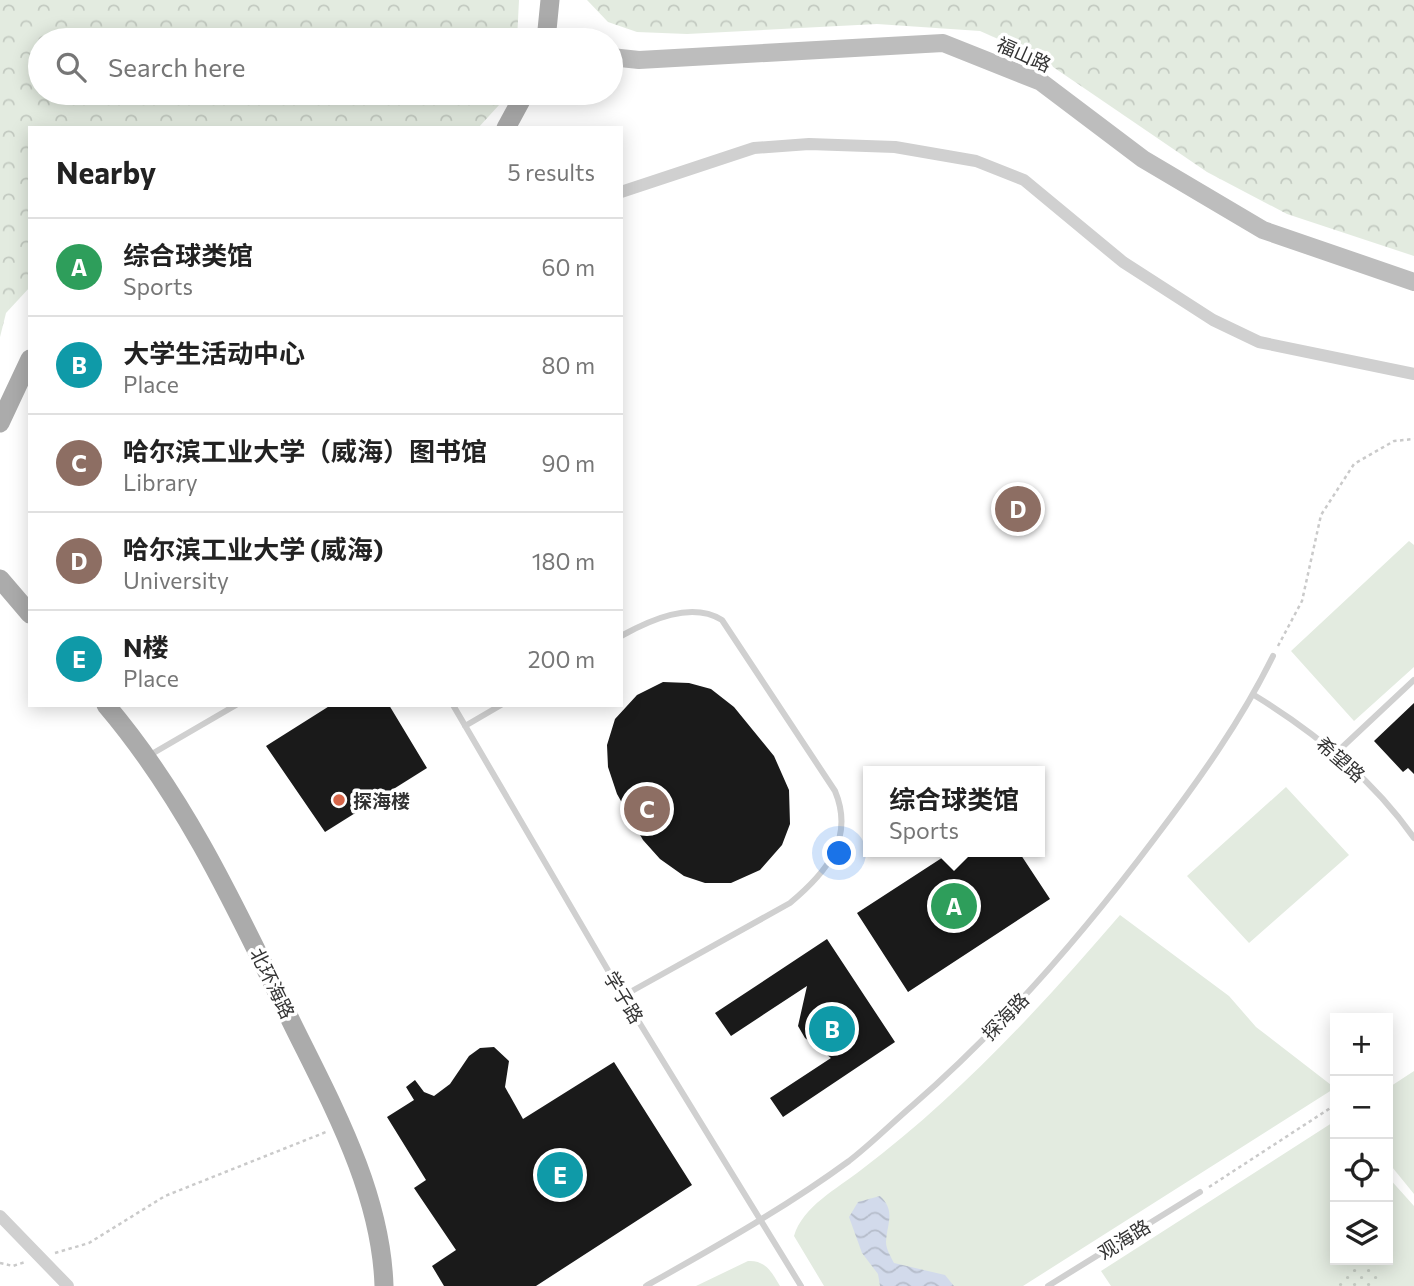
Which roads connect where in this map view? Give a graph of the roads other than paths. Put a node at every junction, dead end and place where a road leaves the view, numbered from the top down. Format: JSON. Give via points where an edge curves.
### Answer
{"nodes":[{"id":1,"x":550,"y":0,"type":"edge"},
{"id":2,"x":547,"y":28,"type":"edge"},
{"id":3,"x":623,"y":58,"type":"edge"},
{"id":4,"x":518,"y":105,"type":"edge"},
{"id":5,"x":507,"y":126,"type":"edge"},
{"id":6,"x":623,"y":191,"type":"edge"},
{"id":7,"x":1414,"y":282,"type":"edge"},
{"id":8,"x":28,"y":363,"type":"edge"},
{"id":9,"x":1414,"y":374,"type":"edge"},
{"id":10,"x":0,"y":423,"type":"edge"},
{"id":11,"x":0,"y":579,"type":"edge"},
{"id":12,"x":28,"y":612,"type":"edge"},
{"id":13,"x":623,"y":635,"type":"edge"},
{"id":14,"x":1273,"y":656,"type":"road end"},
{"id":15,"x":1414,"y":680,"type":"edge"},
{"id":16,"x":1254,"y":695,"type":"junction"},
{"id":17,"x":108,"y":707,"type":"edge"},
{"id":18,"x":233,"y":707,"type":"edge"},
{"id":19,"x":454,"y":707,"type":"edge"},
{"id":20,"x":498,"y":707,"type":"edge"},
{"id":21,"x":465,"y":726,"type":"junction"},
{"id":22,"x":1336,"y":753,"type":"junction"},
{"id":23,"x":147,"y":757,"type":"junction"},
{"id":24,"x":1414,"y":838,"type":"edge"},
{"id":25,"x":623,"y":996,"type":"junction"},
{"id":26,"x":1200,"y":1192,"type":"road end"},
{"id":27,"x":0,"y":1216,"type":"edge"},
{"id":28,"x":761,"y":1220,"type":"junction"},
{"id":29,"x":68,"y":1286,"type":"edge"},
{"id":30,"x":384,"y":1286,"type":"edge"},
{"id":31,"x":646,"y":1286,"type":"edge"},
{"id":32,"x":801,"y":1286,"type":"edge"},
{"id":33,"x":1048,"y":1286,"type":"edge"}],
"edges":[{"from":1,"to":2,"type":"main road"},
{"from":3,"to":7,"type":"main road","name":"福山路","via":[[943,43],[1041,82],[1143,159],[1263,230]]},
{"from":4,"to":5,"type":"main road"},
{"from":6,"to":9,"type":"street","via":[[754,148],[808,144],[895,147],[976,161],[1024,180],[1123,262],[1213,320],[1259,342]]},
{"from":8,"to":10,"type":"main road"},
{"from":11,"to":12,"type":"main road"},
{"from":13,"to":25,"type":"lane","via":[[657,619],[691,612],[709,612],[722,620],[835,791],[844,827],[826,866],[790,903]]},
{"from":14,"to":16,"type":"lane","name":"探海路"},
{"from":15,"to":22,"type":"lane"},
{"from":16,"to":22,"type":"lane","name":"希望路"},
{"from":16,"to":28,"type":"lane","name":"探海路","via":[[1128,874],[1039,981],[958,1065],[850,1160]]},
{"from":17,"to":23,"type":"main road","name":"北环海路"},
{"from":18,"to":23,"type":"lane"},
{"from":19,"to":21,"type":"lane","name":"学子路"},
{"from":20,"to":21,"type":"lane"},
{"from":21,"to":25,"type":"lane","name":"学子路"},
{"from":22,"to":24,"type":"lane","name":"希望路","via":[[1370,784]]},
{"from":23,"to":30,"type":"main road","name":"北环海路","via":[[178,802],[233,905],[342,1128],[375,1216]]},
{"from":25,"to":28,"type":"lane","name":"学子路"},
{"from":26,"to":33,"type":"lane","name":"观海路"},
{"from":27,"to":29,"type":"street"},
{"from":28,"to":31,"type":"lane","name":"探海路"},
{"from":28,"to":32,"type":"lane","name":"学子路"}]}
